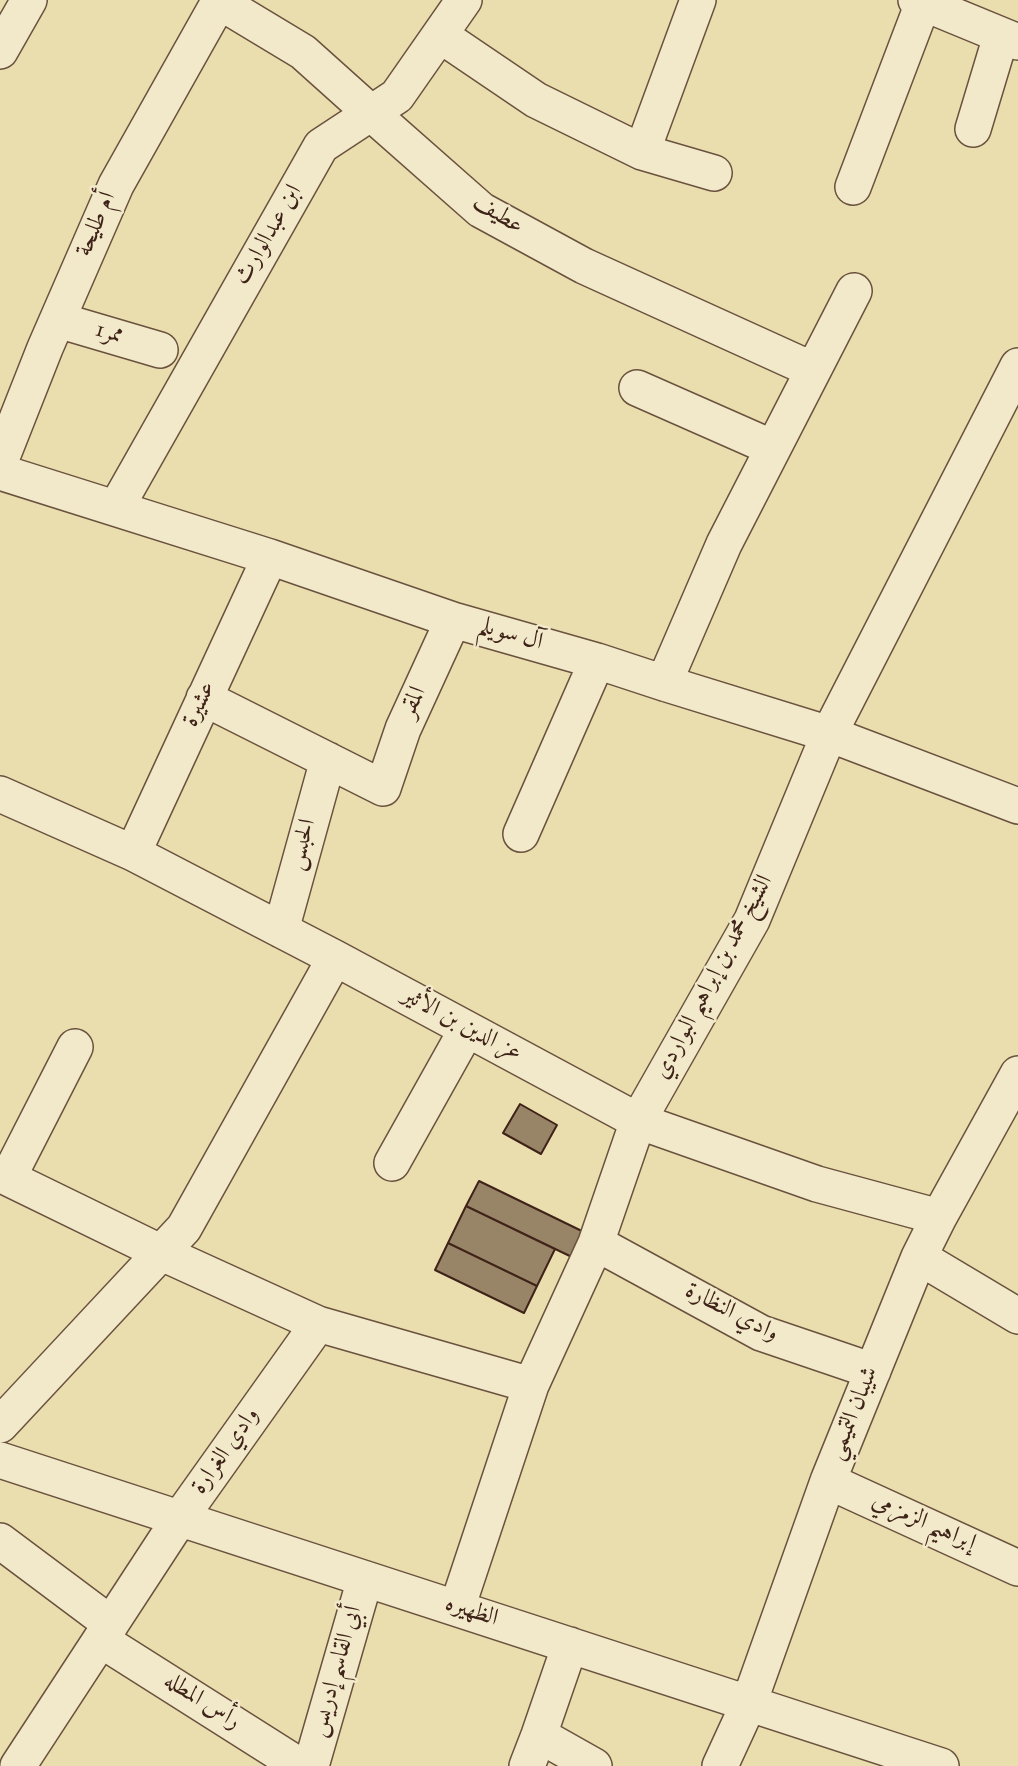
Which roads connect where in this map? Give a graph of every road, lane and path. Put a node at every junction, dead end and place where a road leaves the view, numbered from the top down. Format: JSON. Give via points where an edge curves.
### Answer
{"nodes":[{"id":1,"x":30,"y":0,"type":"edge"},
{"id":2,"x":464,"y":0,"type":"edge"},
{"id":3,"x":698,"y":0,"type":"edge"},
{"id":4,"x":220,"y":1,"type":"edge"},
{"id":5,"x":919,"y":2,"type":"edge"},
{"id":6,"x":440,"y":35,"type":"junction"},
{"id":7,"x":1010,"y":39,"type":"edge"},
{"id":8,"x":0,"y":51,"type":"edge"},
{"id":9,"x":371,"y":114,"type":"junction"},
{"id":10,"x":973,"y":129,"type":"dead end"},
{"id":11,"x":642,"y":152,"type":"junction"},
{"id":12,"x":714,"y":173,"type":"dead end"},
{"id":13,"x":853,"y":187,"type":"dead end"},
{"id":14,"x":854,"y":291,"type":"dead end"},
{"id":15,"x":58,"y":320,"type":"junction"},
{"id":16,"x":160,"y":350,"type":"dead end"},
{"id":17,"x":1018,"y":366,"type":"edge"},
{"id":18,"x":813,"y":370,"type":"junction"},
{"id":19,"x":637,"y":388,"type":"dead end"},
{"id":20,"x":773,"y":449,"type":"junction"},
{"id":21,"x":0,"y":462,"type":"edge"},
{"id":22,"x":0,"y":472,"type":"edge"},
{"id":23,"x":116,"y":508,"type":"junction"},
{"id":24,"x":270,"y":557,"type":"junction"},
{"id":25,"x":453,"y":620,"type":"junction"},
{"id":26,"x":597,"y":661,"type":"junction"},
{"id":27,"x":664,"y":683,"type":"junction"},
{"id":28,"x":204,"y":698,"type":"junction"},
{"id":29,"x":829,"y":734,"type":"junction"},
{"id":30,"x":328,"y":760,"type":"junction"},
{"id":31,"x":0,"y":794,"type":"edge"},
{"id":32,"x":1018,"y":806,"type":"edge"},
{"id":33,"x":521,"y":834,"type":"dead end"},
{"id":34,"x":133,"y":853,"type":"junction"},
{"id":35,"x":281,"y":930,"type":"junction"},
{"id":36,"x":335,"y":958,"type":"junction"},
{"id":37,"x":467,"y":1029,"type":"junction"},
{"id":38,"x":75,"y":1047,"type":"dead end"},
{"id":39,"x":1018,"y":1074,"type":"edge"},
{"id":40,"x":638,"y":1121,"type":"junction"},
{"id":41,"x":392,"y":1163,"type":"dead end"},
{"id":42,"x":4,"y":1176,"type":"edge"},
{"id":43,"x":939,"y":1217,"type":"junction"},
{"id":44,"x":596,"y":1243,"type":"junction"},
{"id":45,"x":162,"y":1253,"type":"junction"},
{"id":46,"x":919,"y":1257,"type":"junction"},
{"id":47,"x":1018,"y":1316,"type":"edge"},
{"id":48,"x":318,"y":1324,"type":"junction"},
{"id":49,"x":873,"y":1371,"type":"junction"},
{"id":50,"x":531,"y":1385,"type":"junction"},
{"id":51,"x":0,"y":1425,"type":"edge"},
{"id":52,"x":0,"y":1460,"type":"edge"},
{"id":53,"x":828,"y":1481,"type":"junction"},
{"id":54,"x":180,"y":1518,"type":"junction"},
{"id":55,"x":0,"y":1541,"type":"edge"},
{"id":56,"x":1018,"y":1568,"type":"edge"},
{"id":57,"x":365,"y":1578,"type":"junction"},
{"id":58,"x":457,"y":1608,"type":"junction"},
{"id":59,"x":106,"y":1632,"type":"junction"},
{"id":60,"x":570,"y":1645,"type":"junction"},
{"id":61,"x":748,"y":1703,"type":"junction"},
{"id":62,"x":533,"y":1750,"type":"edge"},
{"id":63,"x":930,"y":1764,"type":"edge"},
{"id":64,"x":18,"y":1766,"type":"edge"},
{"id":65,"x":300,"y":1766,"type":"edge"},
{"id":66,"x":310,"y":1766,"type":"edge"},
{"id":67,"x":594,"y":1766,"type":"edge"},
{"id":68,"x":720,"y":1766,"type":"edge"}],
"edges":[{"from":1,"to":8,"type":"street"},
{"from":2,"to":6,"type":"street","name":"ابن عبدالوارث"},
{"from":3,"to":11,"type":"street"},
{"from":4,"to":9,"type":"street","name":"عطيف","via":[[303,52]]},
{"from":4,"to":15,"type":"street","name":"أم طليحة","via":[[116,185]]},
{"from":5,"to":7,"type":"street"},
{"from":5,"to":13,"type":"street"},
{"from":6,"to":9,"type":"street","name":"ابن عبدالوارث","via":[[397,96]]},
{"from":6,"to":11,"type":"street","via":[[536,100]]},
{"from":7,"to":10,"type":"street"},
{"from":9,"to":18,"type":"street","name":"عطيف","via":[[481,210],[584,266]]},
{"from":9,"to":23,"type":"street","name":"ابن عبدالوارث","via":[[321,146]]},
{"from":11,"to":12,"type":"street"},
{"from":14,"to":18,"type":"street"},
{"from":15,"to":16,"type":"street","name":"ممر1"},
{"from":15,"to":21,"type":"street","name":"أم طليحة"},
{"from":17,"to":29,"type":"street","name":"الشيخ محمد بن إبراهيم البواردي"},
{"from":18,"to":20,"type":"street"},
{"from":19,"to":20,"type":"street"},
{"from":20,"to":27,"type":"street","via":[[724,544]]},
{"from":22,"to":23,"type":"street","name":"آل سويلم"},
{"from":23,"to":24,"type":"street","name":"آل سويلم"},
{"from":24,"to":25,"type":"street","name":"آل سويلم"},
{"from":24,"to":28,"type":"street","name":"عشيرة"},
{"from":25,"to":26,"type":"street","name":"آل سويلم"},
{"from":25,"to":30,"type":"street","name":"المقر","via":[[403,729],[383,788]]},
{"from":26,"to":27,"type":"street","name":"آل سويلم"},
{"from":26,"to":33,"type":"street"},
{"from":27,"to":29,"type":"street","name":"آل سويلم"},
{"from":28,"to":30,"type":"street"},
{"from":28,"to":34,"type":"street","name":"عشيرة"},
{"from":29,"to":32,"type":"street","name":"آل سويلم"},
{"from":29,"to":40,"type":"street","name":"الشيخ محمد بن إبراهيم البواردي","via":[[752,920]]},
{"from":30,"to":35,"type":"street","name":"الحبس"},
{"from":31,"to":34,"type":"street","name":"عز الدين بن الأثير"},
{"from":34,"to":35,"type":"street","name":"عز الدين بن الأثير"},
{"from":35,"to":36,"type":"street","name":"عز الدين بن الأثير"},
{"from":36,"to":37,"type":"street","name":"عز الدين بن الأثير"},
{"from":36,"to":45,"type":"street","via":[[184,1228]]},
{"from":37,"to":40,"type":"street","name":"عز الدين بن الأثير"},
{"from":37,"to":41,"type":"street"},
{"from":38,"to":42,"type":"street"},
{"from":39,"to":43,"type":"street","name":"شيبان التميمي"},
{"from":40,"to":43,"type":"street","name":"عز الدين بن الأثير","via":[[817,1184]]},
{"from":40,"to":44,"type":"street","name":"الشيخ محمد بن إبراهيم البواردي"},
{"from":42,"to":45,"type":"street"},
{"from":43,"to":46,"type":"street","name":"شيبان التميمي"},
{"from":44,"to":49,"type":"street","name":"وادي النظارة","via":[[761,1333]]},
{"from":44,"to":50,"type":"street","name":"الشيخ محمد بن إبراهيم البواردي"},
{"from":45,"to":48,"type":"street"},
{"from":45,"to":51,"type":"street"},
{"from":46,"to":47,"type":"street"},
{"from":46,"to":49,"type":"street","name":"شيبان التميمي"},
{"from":48,"to":50,"type":"street"},
{"from":48,"to":54,"type":"street","name":"وادي الغرارة"},
{"from":49,"to":53,"type":"street","name":"شيبان التميمي"},
{"from":50,"to":58,"type":"street","name":"الشيخ محمد بن إبراهيم البواردي"},
{"from":52,"to":54,"type":"street","name":"الظهيره"},
{"from":53,"to":56,"type":"street","name":"إبراهيم الزمزمي"},
{"from":53,"to":61,"type":"street","name":"شيبان التميمي"},
{"from":54,"to":57,"type":"street","name":"الظهيره"},
{"from":54,"to":59,"type":"street","name":"وادي الغرارة"},
{"from":55,"to":59,"type":"street","name":"رأس المطله"},
{"from":57,"to":58,"type":"street","name":"الظهيره"},
{"from":57,"to":66,"type":"street","name":"أبي القاسم إدريس"},
{"from":58,"to":60,"type":"street","name":"الظهيره"},
{"from":59,"to":64,"type":"street","name":"وادي الغرارة"},
{"from":59,"to":65,"type":"street","name":"رأس المطله"},
{"from":60,"to":61,"type":"street","name":"الظهيره"},
{"from":60,"to":62,"type":"street"},
{"from":61,"to":63,"type":"street","name":"الظهيره"},
{"from":61,"to":68,"type":"street","name":"شيبان التميمي"},
{"from":62,"to":67,"type":"street"}]}
